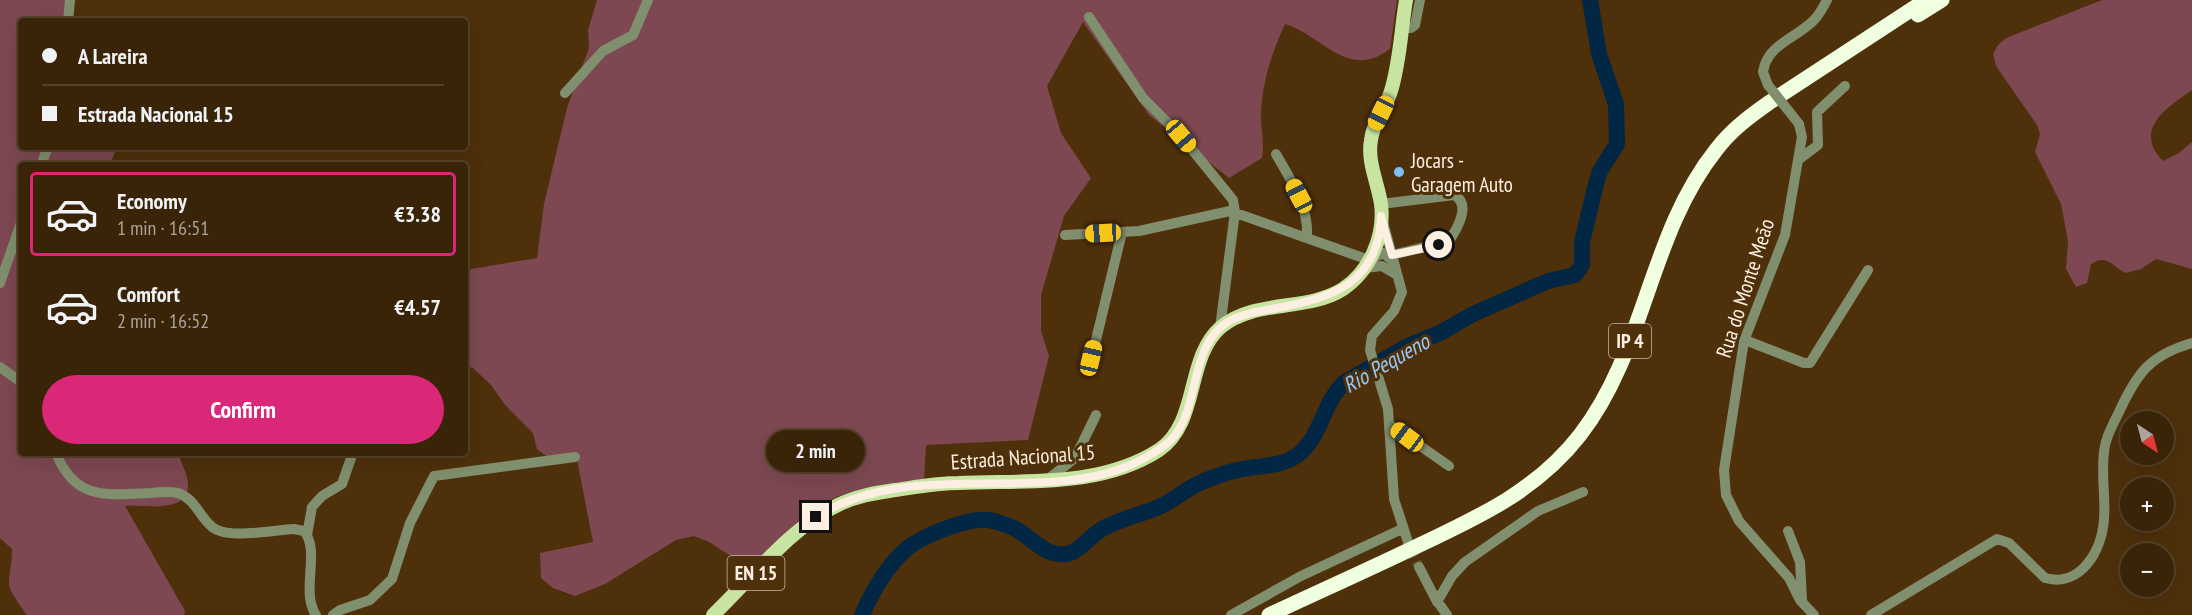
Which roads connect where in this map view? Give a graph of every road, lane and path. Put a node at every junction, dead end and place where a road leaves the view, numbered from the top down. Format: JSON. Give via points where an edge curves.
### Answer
{"nodes":[{"id":1,"x":70,"y":0,"type":"edge"},
{"id":2,"x":648,"y":0,"type":"edge"},
{"id":3,"x":1406,"y":0,"type":"edge"},
{"id":4,"x":1420,"y":0,"type":"edge"},
{"id":5,"x":1827,"y":0,"type":"edge"},
{"id":6,"x":1926,"y":0,"type":"edge"},
{"id":7,"x":1942,"y":0,"type":"edge"},
{"id":8,"x":1089,"y":17,"type":"dead end"},
{"id":9,"x":68,"y":18,"type":"edge"},
{"id":10,"x":1402,"y":28,"type":"junction"},
{"id":11,"x":1845,"y":86,"type":"dead end"},
{"id":12,"x":565,"y":93,"type":"dead end"},
{"id":13,"x":1276,"y":154,"type":"dead end"},
{"id":14,"x":1798,"y":160,"type":"junction"},
{"id":15,"x":1381,"y":210,"type":"junction"},
{"id":16,"x":1235,"y":212,"type":"junction"},
{"id":17,"x":18,"y":232,"type":"edge"},
{"id":18,"x":1122,"y":232,"type":"junction"},
{"id":19,"x":1065,"y":235,"type":"dead end"},
{"id":20,"x":1307,"y":238,"type":"junction"},
{"id":21,"x":1372,"y":256,"type":"junction"},
{"id":22,"x":1393,"y":266,"type":"junction"},
{"id":23,"x":1868,"y":270,"type":"dead end"},
{"id":24,"x":0,"y":283,"type":"edge"},
{"id":25,"x":1220,"y":328,"type":"junction"},
{"id":26,"x":1745,"y":340,"type":"junction"},
{"id":27,"x":2192,"y":343,"type":"edge"},
{"id":28,"x":0,"y":367,"type":"edge"},
{"id":29,"x":1089,"y":369,"type":"dead end"},
{"id":30,"x":18,"y":380,"type":"edge"},
{"id":31,"x":1096,"y":415,"type":"dead end"},
{"id":32,"x":1389,"y":424,"type":"junction"},
{"id":33,"x":58,"y":456,"type":"edge"},
{"id":34,"x":574,"y":457,"type":"dead end"},
{"id":35,"x":351,"y":459,"type":"dead end"},
{"id":36,"x":1449,"y":466,"type":"dead end"},
{"id":37,"x":1047,"y":481,"type":"junction"},
{"id":38,"x":1583,"y":492,"type":"dead end"},
{"id":39,"x":1402,"y":529,"type":"junction"},
{"id":40,"x":1788,"y":531,"type":"dead end"},
{"id":41,"x":308,"y":535,"type":"junction"},
{"id":42,"x":1410,"y":548,"type":"tunnel mouth"},
{"id":43,"x":1419,"y":567,"type":"tunnel mouth"},
{"id":44,"x":1437,"y":602,"type":"junction"},
{"id":45,"x":1802,"y":602,"type":"junction"},
{"id":46,"x":316,"y":615,"type":"edge"},
{"id":47,"x":333,"y":615,"type":"edge"},
{"id":48,"x":713,"y":615,"type":"edge"},
{"id":49,"x":1231,"y":615,"type":"edge"},
{"id":50,"x":1269,"y":615,"type":"edge"},
{"id":51,"x":1290,"y":615,"type":"edge"},
{"id":52,"x":1448,"y":615,"type":"edge"},
{"id":53,"x":1814,"y":615,"type":"edge"},
{"id":54,"x":1871,"y":615,"type":"edge"}],
"edges":[{"from":1,"to":9,"type":"street"},
{"from":2,"to":12,"type":"street","via":[[633,35],[603,51]]},
{"from":3,"to":10,"type":"main road"},
{"from":4,"to":10,"type":"street","via":[[1415,25]]},
{"from":5,"to":14,"type":"street","name":"Rua do Monte Meão","bridge":true,"via":[[1814,20],[1770,54],[1762,72],[1799,124],[1802,136]]},
{"from":6,"to":50,"type":"highway","number":"IP 4","via":[[1763,107],[1715,150],[1671,228],[1610,387],[1581,432],[1544,473],[1491,511]]},
{"from":7,"to":51,"type":"highway","number":"IP 4","via":[[1761,120],[1724,154],[1680,231],[1619,387],[1586,441],[1557,473],[1504,512]]},
{"from":8,"to":16,"type":"street","via":[[1143,98],[1228,193]]},
{"from":10,"to":15,"type":"main road","via":[[1392,89],[1371,141]]},
{"from":11,"to":14,"type":"street","via":[[1817,112],[1818,145]]},
{"from":13,"to":20,"type":"street","via":[[1302,201]]},
{"from":14,"to":26,"type":"street","name":"Rua do Monte Meão","via":[[1785,235]]},
{"from":15,"to":21,"type":"main road"},
{"from":15,"to":22,"type":"street"},
{"from":15,"to":22,"type":"street","via":[[1454,195],[1461,202],[1462,214],[1449,241]]},
{"from":16,"to":18,"type":"street"},
{"from":16,"to":20,"type":"street"},
{"from":16,"to":25,"type":"street"},
{"from":17,"to":24,"type":"street"},
{"from":18,"to":19,"type":"street"},
{"from":18,"to":29,"type":"street"},
{"from":20,"to":21,"type":"street"},
{"from":21,"to":22,"type":"street","via":[[1378,265]]},
{"from":21,"to":22,"type":"street","via":[[1386,253]]},
{"from":21,"to":25,"type":"main road","via":[[1348,285],[1334,294],[1245,315]]},
{"from":22,"to":32,"type":"street","via":[[1402,287],[1401,297],[1371,340]]},
{"from":23,"to":26,"type":"street","via":[[1810,363]]},
{"from":25,"to":37,"type":"main road","name":"Estrada Nacional 15","number":"EN 15","via":[[1207,346],[1171,441],[1121,468]]},
{"from":26,"to":45,"type":"street","name":"Rua do Monte Meão","via":[[1724,459],[1725,490],[1738,521],[1791,581]]},
{"from":27,"to":54,"type":"street","via":[[2156,358],[2127,394],[2104,447],[2103,526],[2093,556],[2084,568],[2073,576],[2056,580],[2041,576],[2009,543],[1997,539]]},
{"from":28,"to":30,"type":"street"},
{"from":31,"to":37,"type":"street","via":[[1075,458]]},
{"from":32,"to":36,"type":"street"},
{"from":32,"to":39,"type":"street","via":[[1391,483]]},
{"from":33,"to":41,"type":"street","via":[[72,479],[97,494],[178,493],[192,502],[209,525],[223,533],[296,529]]},
{"from":34,"to":47,"type":"street","via":[[434,477],[410,523],[392,579],[370,600]]},
{"from":35,"to":41,"type":"street","via":[[342,484],[314,504]]},
{"from":37,"to":48,"type":"main road","name":"Estrada Nacional 15","number":"EN 15","via":[[929,485],[838,504],[799,531]]},
{"from":38,"to":44,"type":"street","via":[[1538,511],[1465,562]]},
{"from":39,"to":42,"type":"street"},
{"from":39,"to":49,"type":"street","via":[[1295,578]]},
{"from":40,"to":45,"type":"street","via":[[1800,564]]},
{"from":41,"to":46,"type":"street","via":[[310,601]]},
{"from":43,"to":44,"type":"street"},
{"from":44,"to":52,"type":"street"},
{"from":45,"to":53,"type":"street","name":"Rua do Monte Meão"}]}
